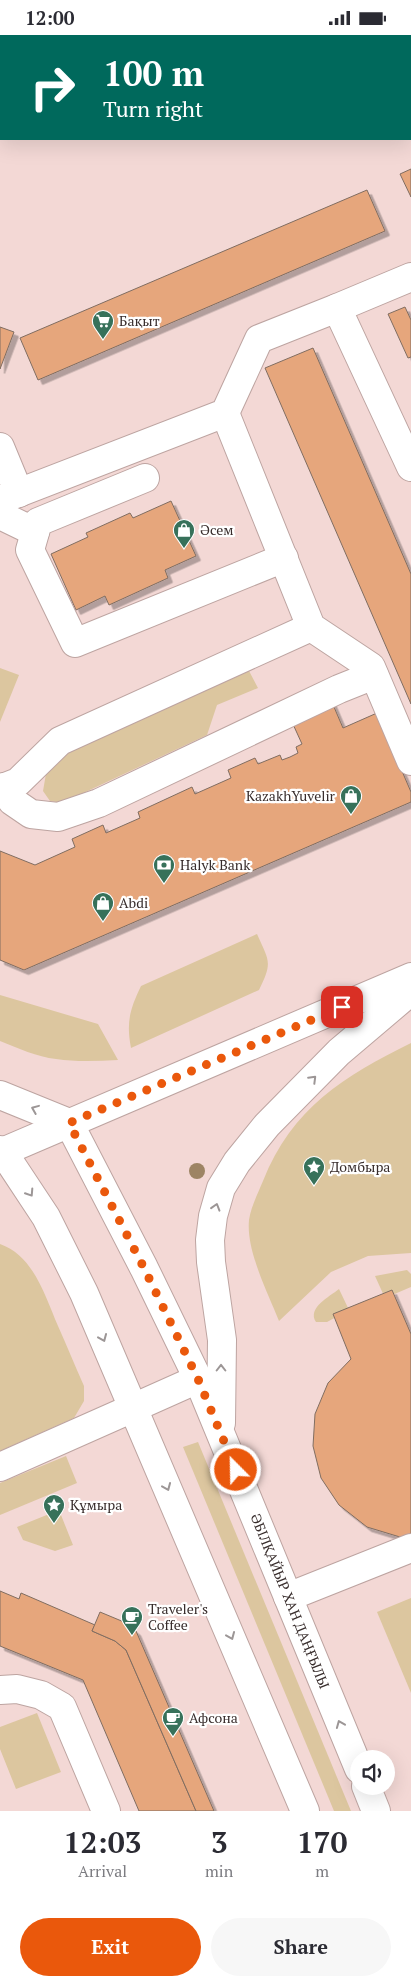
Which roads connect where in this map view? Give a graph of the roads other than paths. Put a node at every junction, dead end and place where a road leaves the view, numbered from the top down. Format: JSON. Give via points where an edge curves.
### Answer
{"nodes":[{"id":1,"x":411,"y":277,"type":"edge"},
{"id":2,"x":336,"y":309,"type":"junction"},
{"id":3,"x":225,"y":413,"type":"junction"},
{"id":4,"x":0,"y":447,"type":"edge"},
{"id":5,"x":87,"y":467,"type":"junction"},
{"id":6,"x":411,"y":467,"type":"edge"},
{"id":7,"x":144,"y":479,"type":"dead end"},
{"id":8,"x":10,"y":497,"type":"edge"},
{"id":9,"x":100,"y":497,"type":"junction"},
{"id":10,"x":0,"y":515,"type":"edge"},
{"id":11,"x":35,"y":532,"type":"junction"},
{"id":12,"x":284,"y":558,"type":"junction"},
{"id":13,"x":311,"y":627,"type":"junction"},
{"id":14,"x":374,"y":675,"type":"junction"},
{"id":15,"x":411,"y":761,"type":"edge"},
{"id":16,"x":2,"y":788,"type":"edge"},
{"id":17,"x":411,"y":977,"type":"edge"},
{"id":18,"x":411,"y":991,"type":"edge"},
{"id":19,"x":0,"y":1095,"type":"edge"},
{"id":20,"x":69,"y":1123,"type":"junction"},
{"id":21,"x":1,"y":1152,"type":"edge"},
{"id":22,"x":198,"y":1379,"type":"junction"},
{"id":23,"x":133,"y":1408,"type":"junction"},
{"id":24,"x":221,"y":1434,"type":"junction"},
{"id":25,"x":0,"y":1467,"type":"edge"},
{"id":26,"x":411,"y":1548,"type":"edge"},
{"id":27,"x":288,"y":1597,"type":"junction"},
{"id":28,"x":0,"y":1690,"type":"edge"},
{"id":29,"x":351,"y":1750,"type":"edge"},
{"id":30,"x":370,"y":1795,"type":"edge"},
{"id":31,"x":106,"y":1811,"type":"edge"},
{"id":32,"x":305,"y":1811,"type":"edge"},
{"id":33,"x":376,"y":1811,"type":"edge"}],
"edges":[{"from":1,"to":2,"type":"main road"},
{"from":2,"to":3,"type":"main road","via":[[259,339]]},
{"from":2,"to":6,"type":"main road"},
{"from":3,"to":5,"type":"main road"},
{"from":3,"to":12,"type":"main road"},
{"from":4,"to":8,"type":"main road"},
{"from":5,"to":8,"type":"main road"},
{"from":5,"to":9,"type":"main road"},
{"from":7,"to":9,"type":"main road"},
{"from":9,"to":11,"type":"main road","via":[[38,522]]},
{"from":10,"to":11,"type":"main road"},
{"from":11,"to":12,"type":"main road","via":[[30,550],[75,643]]},
{"from":12,"to":13,"type":"main road"},
{"from":13,"to":14,"type":"main road","via":[[371,667]]},
{"from":13,"to":16,"type":"main road","via":[[60,741],[18,782]]},
{"from":14,"to":15,"type":"main road"},
{"from":14,"to":16,"type":"main road","via":[[99,803],[58,817],[31,814],[12,801]]},
{"from":17,"to":20,"type":"main road"},
{"from":24,"to":18,"type":"main road","one_way":true,"via":[[222,1340],[210,1262],[213,1216],[221,1188],[267,1125],[340,1052]]},
{"from":20,"to":19,"type":"main road","one_way":true},
{"from":20,"to":21,"type":"main road"},
{"from":20,"to":22,"type":"main road","name":"ӘБІЛҚАЙЫР ХАН ДАҢҒЫЛЫ"},
{"from":21,"to":23,"type":"main road","one_way":true,"via":[[50,1226],[84,1293]]},
{"from":22,"to":23,"type":"main road"},
{"from":22,"to":24,"type":"main road","name":"ӘБІЛҚАЙЫР ХАН ДАҢҒЫЛЫ"},
{"from":23,"to":25,"type":"main road"},
{"from":23,"to":32,"type":"main road","one_way":true},
{"from":24,"to":27,"type":"main road","name":"ӘБІЛҚАЙЫР ХАН ДАҢҒЫЛЫ"},
{"from":26,"to":27,"type":"main road"},
{"from":29,"to":27,"type":"main road","name":"ӘБІЛҚАЙЫР ХАН ДАҢҒЫЛЫ","one_way":true},
{"from":28,"to":31,"type":"main road","via":[[17,1689],[41,1695],[62,1707]]},
{"from":30,"to":33,"type":"main road"}]}
